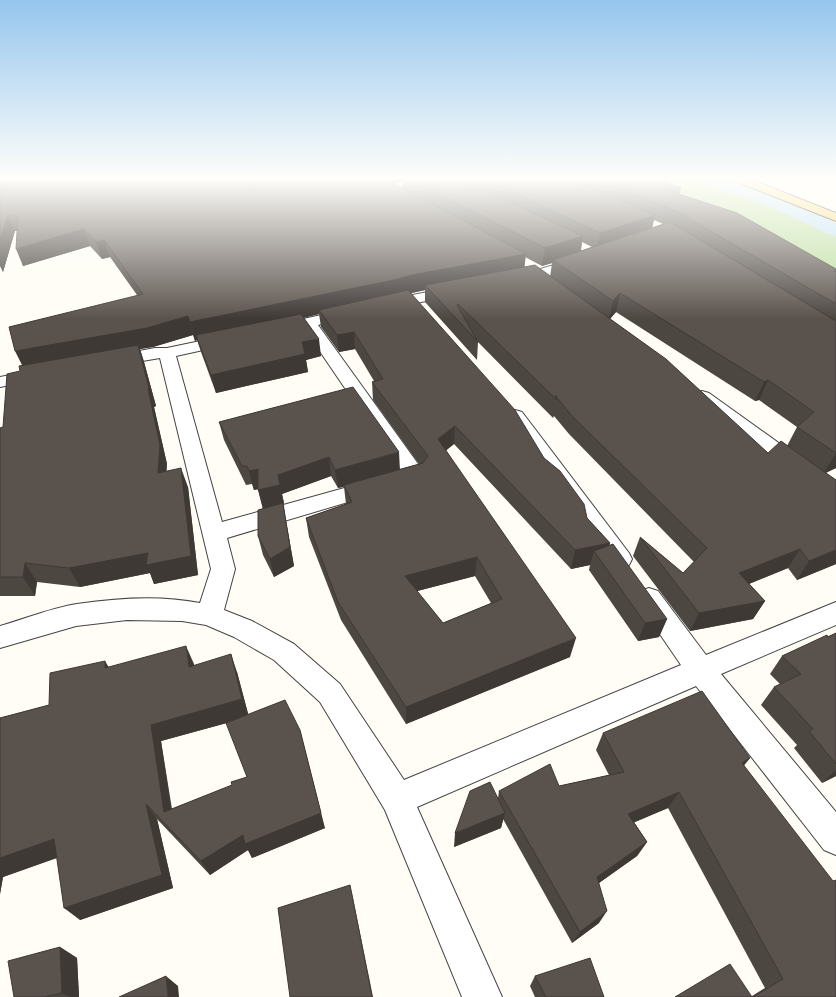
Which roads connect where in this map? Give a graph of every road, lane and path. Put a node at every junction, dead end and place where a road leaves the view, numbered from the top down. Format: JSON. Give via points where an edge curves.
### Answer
{"nodes":[{"id":1,"x":590,"y":258,"type":"edge"},
{"id":2,"x":534,"y":271,"type":"junction"},
{"id":3,"x":505,"y":281,"type":"edge"},
{"id":4,"x":466,"y":288,"type":"edge"},
{"id":5,"x":555,"y":289,"type":"edge"},
{"id":6,"x":363,"y":311,"type":"edge"},
{"id":7,"x":428,"y":316,"type":"edge"},
{"id":8,"x":308,"y":323,"type":"junction"},
{"id":9,"x":263,"y":332,"type":"edge"},
{"id":10,"x":241,"y":337,"type":"edge"},
{"id":11,"x":166,"y":353,"type":"junction"},
{"id":12,"x":101,"y":363,"type":"edge"},
{"id":13,"x":54,"y":372,"type":"edge"},
{"id":14,"x":0,"y":382,"type":"edge"},
{"id":15,"x":689,"y":387,"type":"edge"},
{"id":16,"x":500,"y":399,"type":"edge"},
{"id":17,"x":836,"y":495,"type":"edge"},
{"id":18,"x":214,"y":533,"type":"junction"},
{"id":19,"x":836,"y":613,"type":"edge"},
{"id":20,"x":209,"y":615,"type":"junction"},
{"id":21,"x":0,"y":637,"type":"edge"},
{"id":22,"x":701,"y":671,"type":"junction"},
{"id":23,"x":397,"y":800,"type":"junction"},
{"id":24,"x":836,"y":838,"type":"edge"},
{"id":25,"x":482,"y":997,"type":"edge"}],
"edges":[{"from":1,"to":2,"type":"street"},
{"from":2,"to":3,"type":"street"},
{"from":2,"to":5,"type":"street"},
{"from":4,"to":7,"type":"street","via":[[406,301]]},
{"from":6,"to":8,"type":"street"},
{"from":8,"to":9,"type":"street"},
{"from":8,"to":18,"type":"street","via":[[415,475]]},
{"from":10,"to":11,"type":"street"},
{"from":11,"to":12,"type":"street"},
{"from":11,"to":18,"type":"street"},
{"from":13,"to":14,"type":"street"},
{"from":15,"to":17,"type":"street"},
{"from":16,"to":22,"type":"street"},
{"from":18,"to":20,"type":"street","via":[[223,569]]},
{"from":19,"to":22,"type":"street"},
{"from":20,"to":21,"type":"street","via":[[182,610],[127,608],[76,615]]},
{"from":20,"to":23,"type":"street","via":[[243,629],[284,652],[330,693]]},
{"from":22,"to":23,"type":"street"},
{"from":22,"to":24,"type":"street"},
{"from":23,"to":25,"type":"street"}]}
